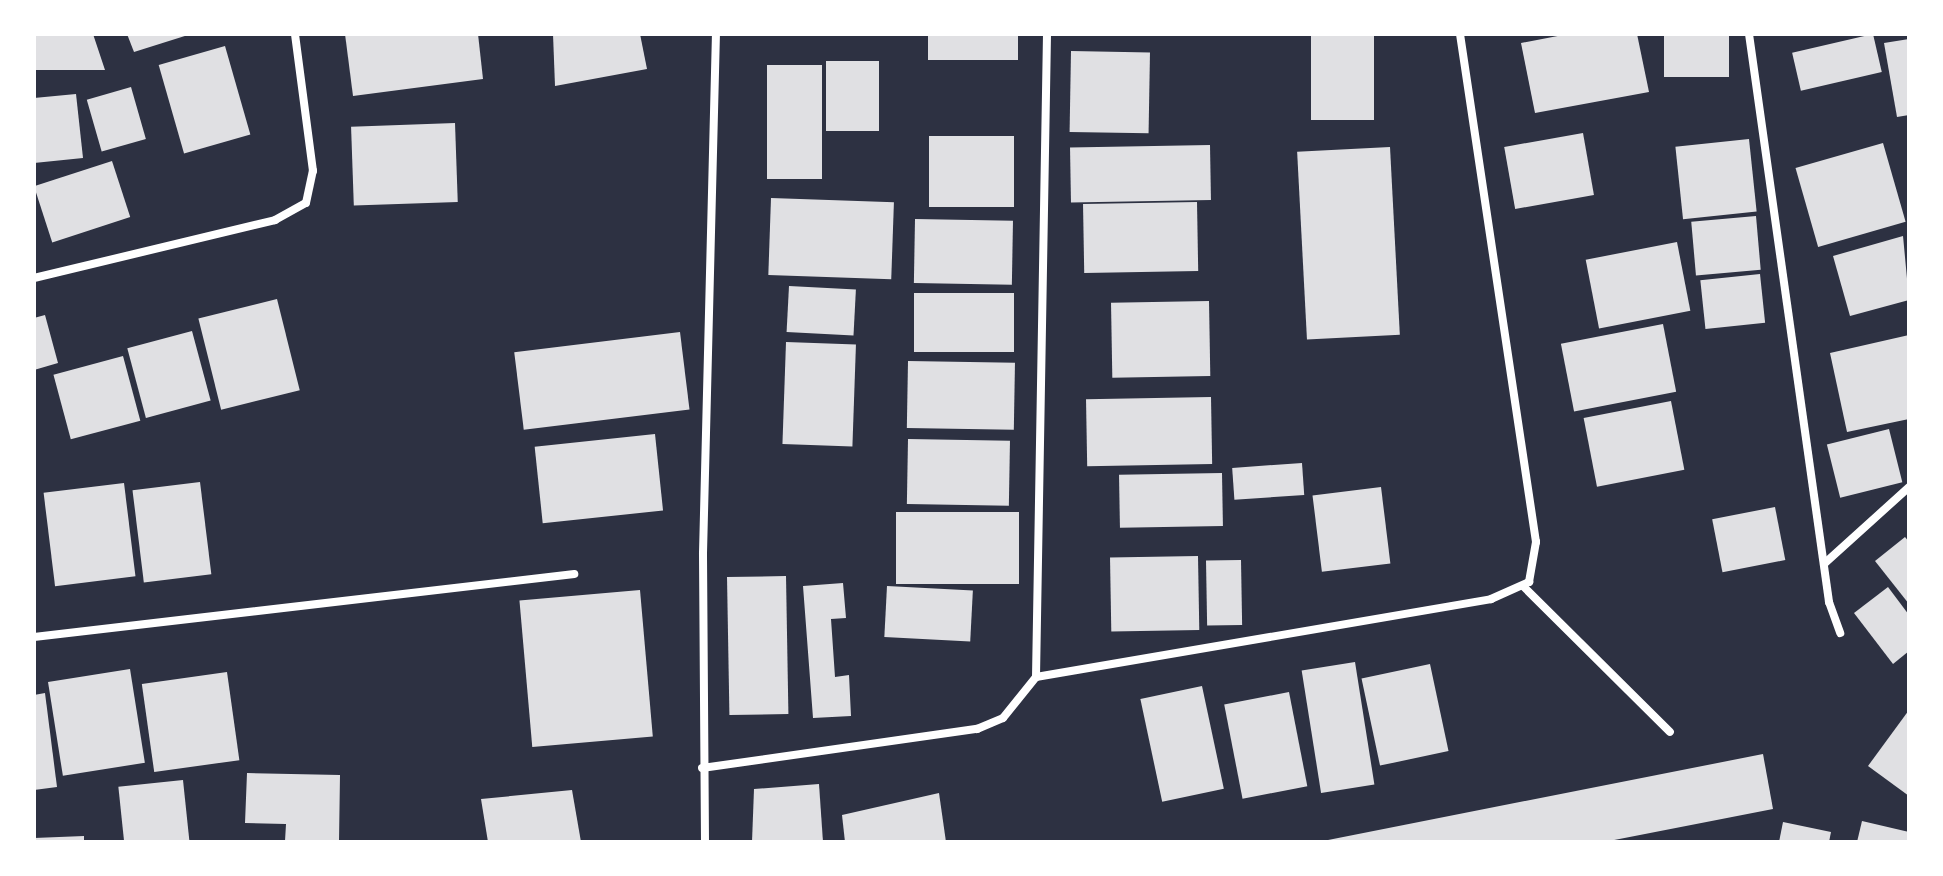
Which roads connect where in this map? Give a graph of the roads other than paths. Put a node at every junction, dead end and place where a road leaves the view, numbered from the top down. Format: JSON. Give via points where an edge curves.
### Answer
{"nodes":[{"id":1,"x":295,"y":34,"type":"edge"},
{"id":2,"x":716,"y":34,"type":"edge"},
{"id":3,"x":1047,"y":34,"type":"edge"},
{"id":4,"x":1460,"y":34,"type":"edge"},
{"id":5,"x":1749,"y":34,"type":"edge"},
{"id":6,"x":34,"y":278,"type":"edge"},
{"id":7,"x":1909,"y":487,"type":"edge"},
{"id":8,"x":1825,"y":563,"type":"junction"},
{"id":9,"x":574,"y":574,"type":"dead end"},
{"id":10,"x":1523,"y":586,"type":"junction"},
{"id":11,"x":1840,"y":633,"type":"dead end"},
{"id":12,"x":34,"y":637,"type":"edge"},
{"id":13,"x":1036,"y":677,"type":"junction"},
{"id":14,"x":1670,"y":732,"type":"dead end"},
{"id":15,"x":702,"y":768,"type":"junction"},
{"id":16,"x":705,"y":842,"type":"edge"}],
"edges":[{"from":1,"to":6,"type":"street","via":[[313,171],[306,203],[275,220]]},
{"from":2,"to":15,"type":"street"},
{"from":3,"to":13,"type":"street"},
{"from":4,"to":10,"type":"street","via":[[1536,542],[1536,563]]},
{"from":5,"to":8,"type":"street"},
{"from":7,"to":8,"type":"street"},
{"from":8,"to":11,"type":"street"},
{"from":9,"to":12,"type":"street"},
{"from":10,"to":13,"type":"street","via":[[1491,599]]},
{"from":10,"to":14,"type":"street"},
{"from":13,"to":15,"type":"street","via":[[1003,718],[977,729]]},
{"from":15,"to":16,"type":"street"}]}
